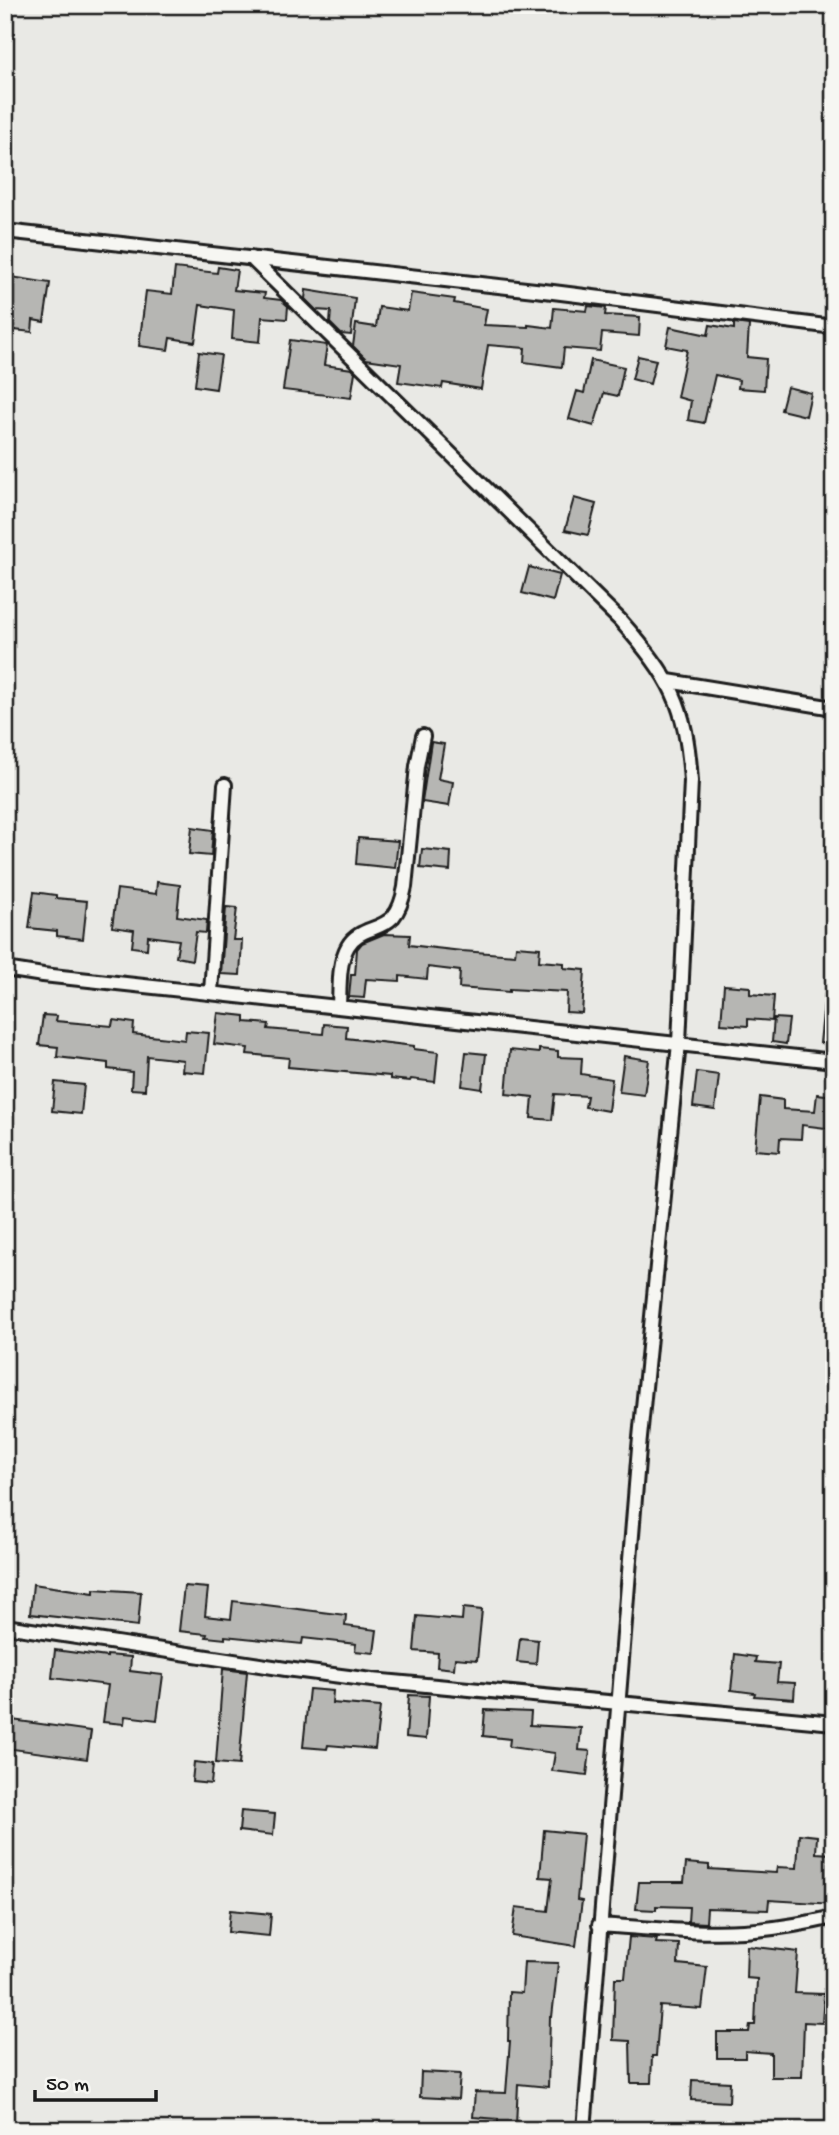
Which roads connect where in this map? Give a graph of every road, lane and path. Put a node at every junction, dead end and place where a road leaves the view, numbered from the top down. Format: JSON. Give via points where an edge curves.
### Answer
{"nodes":[{"id":1,"x":5,"y":231,"type":"edge"},
{"id":2,"x":251,"y":258,"type":"junction"},
{"id":3,"x":834,"y":327,"type":"edge"},
{"id":4,"x":668,"y":681,"type":"junction"},
{"id":5,"x":834,"y":708,"type":"edge"},
{"id":6,"x":423,"y":736,"type":"dead end"},
{"id":7,"x":225,"y":786,"type":"dead end"},
{"id":8,"x":5,"y":969,"type":"edge"},
{"id":9,"x":211,"y":992,"type":"junction"},
{"id":10,"x":339,"y":1006,"type":"junction"},
{"id":11,"x":678,"y":1043,"type":"junction"},
{"id":12,"x":834,"y":1060,"type":"edge"},
{"id":13,"x":5,"y":1626,"type":"edge"},
{"id":14,"x":617,"y":1702,"type":"junction"},
{"id":15,"x":834,"y":1723,"type":"edge"},
{"id":16,"x":834,"y":1917,"type":"edge"},
{"id":17,"x":599,"y":1925,"type":"junction"},
{"id":18,"x":584,"y":2130,"type":"edge"}],
"edges":[{"from":1,"to":2,"type":"street"},
{"from":2,"to":3,"type":"street"},
{"from":2,"to":4,"type":"street","via":[[621,620]]},
{"from":4,"to":5,"type":"street"},
{"from":4,"to":11,"type":"street","via":[[689,746],[691,781]]},
{"from":6,"to":10,"type":"street","via":[[401,905],[386,924],[359,934],[348,946]]},
{"from":7,"to":9,"type":"street"},
{"from":8,"to":9,"type":"street"},
{"from":9,"to":10,"type":"street"},
{"from":10,"to":11,"type":"street"},
{"from":11,"to":12,"type":"street"},
{"from":11,"to":14,"type":"street"},
{"from":13,"to":14,"type":"street","via":[[372,1680]]},
{"from":14,"to":15,"type":"street"},
{"from":14,"to":17,"type":"street"},
{"from":16,"to":17,"type":"street","via":[[744,1931]]},
{"from":17,"to":18,"type":"street"}]}
